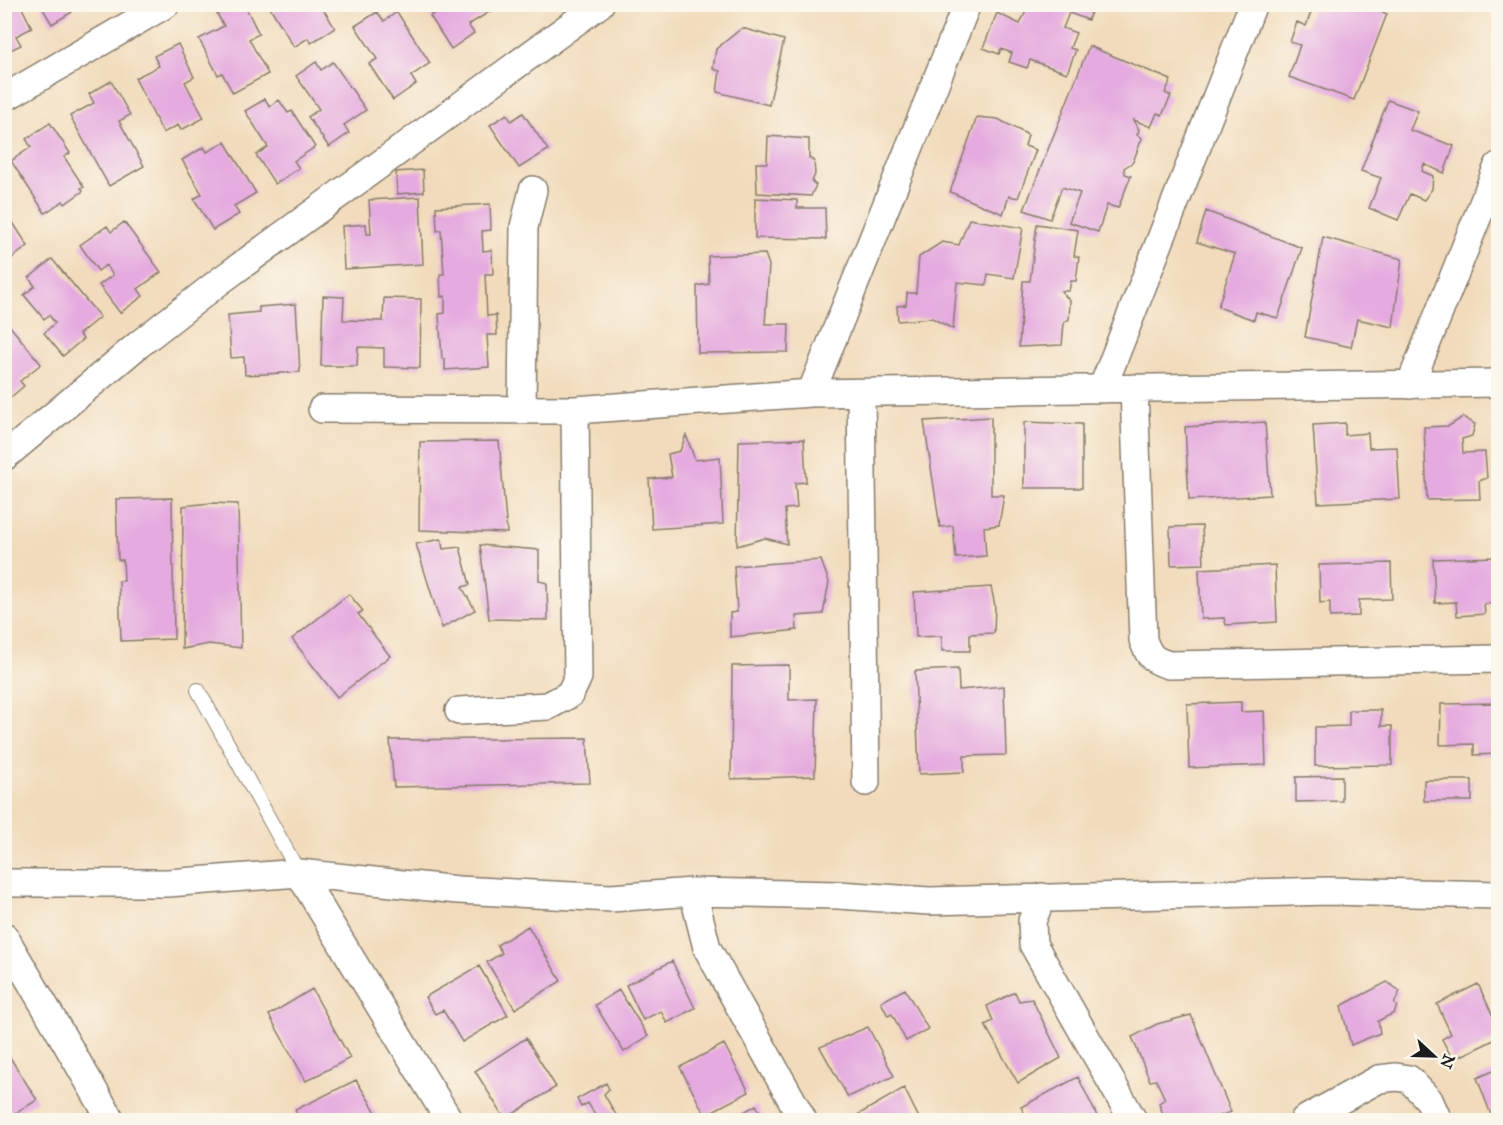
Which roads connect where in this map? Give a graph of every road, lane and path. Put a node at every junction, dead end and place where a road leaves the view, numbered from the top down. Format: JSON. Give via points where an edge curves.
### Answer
{"nodes":[{"id":1,"x":166,"y":4,"type":"edge"},
{"id":2,"x":600,"y":4,"type":"edge"},
{"id":3,"x":967,"y":4,"type":"edge"},
{"id":4,"x":1253,"y":4,"type":"edge"},
{"id":5,"x":4,"y":98,"type":"edge"},
{"id":6,"x":1498,"y":166,"type":"edge"},
{"id":7,"x":533,"y":190,"type":"dead end"},
{"id":8,"x":1498,"y":383,"type":"edge"},
{"id":9,"x":1410,"y":385,"type":"junction"},
{"id":10,"x":1134,"y":388,"type":"junction"},
{"id":11,"x":1102,"y":389,"type":"junction"},
{"id":12,"x":811,"y":393,"type":"junction"},
{"id":13,"x":861,"y":393,"type":"junction"},
{"id":14,"x":322,"y":409,"type":"dead end"},
{"id":15,"x":522,"y":410,"type":"junction"},
{"id":16,"x":575,"y":410,"type":"junction"},
{"id":17,"x":4,"y":457,"type":"edge"},
{"id":18,"x":1498,"y":659,"type":"edge"},
{"id":19,"x":198,"y":690,"type":"dead end"},
{"id":20,"x":459,"y":711,"type":"dead end"},
{"id":21,"x":866,"y":782,"type":"dead end"},
{"id":22,"x":299,"y":873,"type":"junction"},
{"id":23,"x":4,"y":883,"type":"edge"},
{"id":24,"x":693,"y":892,"type":"junction"},
{"id":25,"x":1498,"y":895,"type":"edge"},
{"id":26,"x":1042,"y":897,"type":"junction"},
{"id":27,"x":4,"y":936,"type":"edge"},
{"id":28,"x":111,"y":1120,"type":"edge"},
{"id":29,"x":449,"y":1120,"type":"edge"},
{"id":30,"x":803,"y":1120,"type":"edge"},
{"id":31,"x":1133,"y":1120,"type":"edge"},
{"id":32,"x":1304,"y":1120,"type":"edge"},
{"id":33,"x":1438,"y":1120,"type":"edge"}],
"edges":[{"from":1,"to":5,"type":"street"},
{"from":2,"to":17,"type":"street","via":[[220,281]]},
{"from":3,"to":12,"type":"street"},
{"from":4,"to":11,"type":"street"},
{"from":6,"to":9,"type":"street"},
{"from":7,"to":15,"type":"street","via":[[524,227]]},
{"from":8,"to":9,"type":"street"},
{"from":9,"to":10,"type":"street"},
{"from":10,"to":11,"type":"street"},
{"from":10,"to":18,"type":"street","via":[[1143,640],[1148,655],[1169,665]]},
{"from":11,"to":13,"type":"street"},
{"from":12,"to":13,"type":"street"},
{"from":12,"to":16,"type":"street"},
{"from":13,"to":21,"type":"street"},
{"from":14,"to":15,"type":"street"},
{"from":15,"to":16,"type":"street"},
{"from":16,"to":20,"type":"street","via":[[578,677],[570,694],[548,706]]},
{"from":19,"to":22,"type":"lane"},
{"from":22,"to":23,"type":"street","via":[[168,883]]},
{"from":22,"to":24,"type":"street","via":[[481,891],[610,898]]},
{"from":22,"to":29,"type":"street"},
{"from":24,"to":26,"type":"street","via":[[929,901]]},
{"from":24,"to":30,"type":"street","via":[[708,948]]},
{"from":25,"to":26,"type":"street","via":[[1329,891]]},
{"from":26,"to":31,"type":"street","via":[[1032,921],[1033,944]]},
{"from":27,"to":28,"type":"street"},
{"from":32,"to":33,"type":"street","via":[[1379,1079],[1396,1077],[1409,1079],[1429,1100]]}]}
